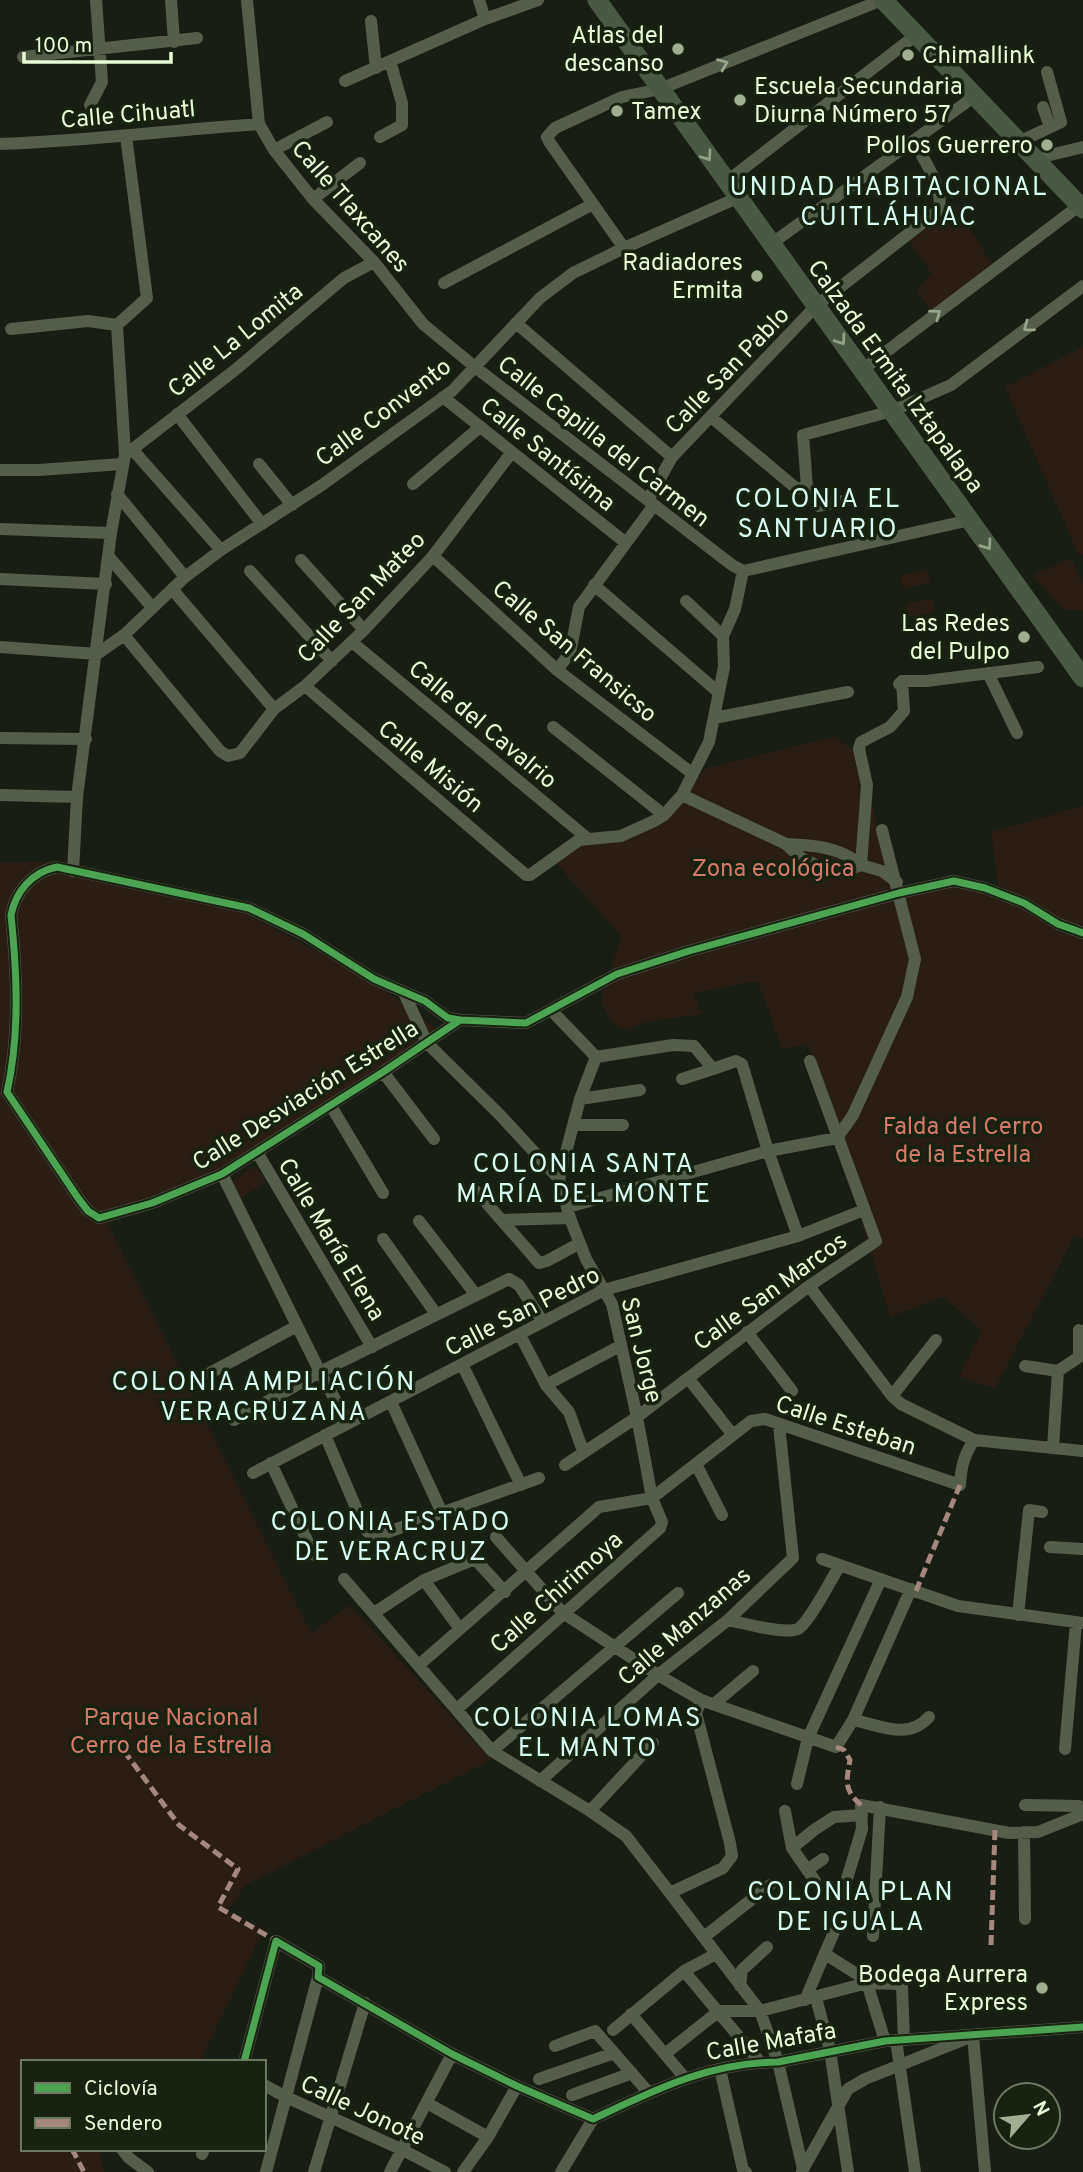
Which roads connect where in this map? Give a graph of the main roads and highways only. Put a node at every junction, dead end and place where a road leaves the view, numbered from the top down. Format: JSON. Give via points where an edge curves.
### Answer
{"nodes":[{"id":1,"x":597,"y":0,"type":"edge"},
{"id":2,"x":882,"y":0,"type":"edge"},
{"id":3,"x":1081,"y":207,"type":"edge"},
{"id":4,"x":1083,"y":678,"type":"edge"}],
"edges":[{"from":1,"to":4,"type":"main road","name":"Calzada Ermita Iztapalapa","one_way":true},
{"from":2,"to":3,"type":"main road"}]}
